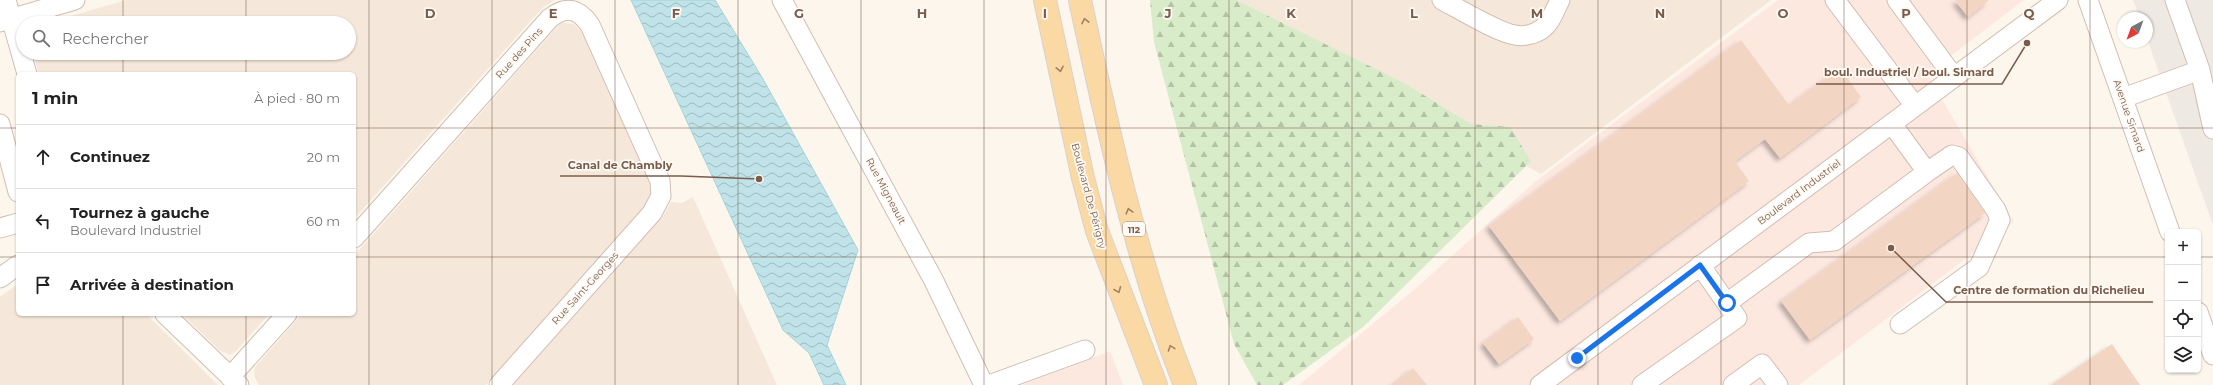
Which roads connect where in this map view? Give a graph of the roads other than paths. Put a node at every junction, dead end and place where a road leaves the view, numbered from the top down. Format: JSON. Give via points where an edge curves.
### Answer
{"nodes":[{"id":1,"x":6,"y":0,"type":"edge"},
{"id":2,"x":75,"y":0,"type":"edge"},
{"id":3,"x":782,"y":0,"type":"edge"},
{"id":4,"x":1045,"y":0,"type":"edge"},
{"id":5,"x":1080,"y":0,"type":"edge"},
{"id":6,"x":1442,"y":0,"type":"edge"},
{"id":7,"x":1560,"y":0,"type":"edge"},
{"id":8,"x":1835,"y":0,"type":"edge"},
{"id":9,"x":1898,"y":0,"type":"edge"},
{"id":10,"x":2058,"y":0,"type":"edge"},
{"id":11,"x":2088,"y":0,"type":"edge"},
{"id":12,"x":2175,"y":0,"type":"edge"},
{"id":13,"x":20,"y":16,"type":"edge"},
{"id":14,"x":16,"y":17,"type":"edge"},
{"id":15,"x":6,"y":20,"type":"edge"},
{"id":16,"x":16,"y":46,"type":"edge"},
{"id":17,"x":22,"y":60,"type":"edge"},
{"id":18,"x":2200,"y":70,"type":"junction"},
{"id":19,"x":26,"y":72,"type":"edge"},
{"id":20,"x":1954,"y":77,"type":"junction"},
{"id":21,"x":2123,"y":98,"type":"junction"},
{"id":22,"x":1915,"y":106,"type":"junction"},
{"id":23,"x":0,"y":124,"type":"edge"},
{"id":24,"x":1892,"y":124,"type":"junction"},
{"id":25,"x":2213,"y":129,"type":"edge"},
{"id":26,"x":1927,"y":172,"type":"junction"},
{"id":27,"x":16,"y":184,"type":"edge"},
{"id":28,"x":661,"y":188,"type":"joint"},
{"id":29,"x":16,"y":224,"type":"edge"},
{"id":30,"x":0,"y":228,"type":"edge"},
{"id":31,"x":2169,"y":229,"type":"edge"},
{"id":32,"x":356,"y":236,"type":"edge"},
{"id":33,"x":1700,"y":265,"type":"junction"},
{"id":34,"x":1727,"y":303,"type":"junction"},
{"id":35,"x":167,"y":316,"type":"edge"},
{"id":36,"x":284,"y":316,"type":"edge"},
{"id":37,"x":2201,"y":321,"type":"edge"},
{"id":38,"x":1900,"y":324,"type":"dead end"},
{"id":39,"x":1084,"y":350,"type":"dead end"},
{"id":40,"x":2213,"y":355,"type":"edge"},
{"id":41,"x":235,"y":381,"type":"edge"},
{"id":42,"x":1543,"y":384,"type":"edge"},
{"id":43,"x":499,"y":385,"type":"edge"},
{"id":44,"x":984,"y":385,"type":"edge"},
{"id":45,"x":988,"y":385,"type":"edge"},
{"id":46,"x":1156,"y":385,"type":"edge"},
{"id":47,"x":1185,"y":385,"type":"edge"},
{"id":48,"x":1642,"y":385,"type":"edge"},
{"id":49,"x":1733,"y":385,"type":"edge"},
{"id":50,"x":1778,"y":385,"type":"edge"}],
"edges":[{"from":1,"to":15,"type":"street"},
{"from":2,"to":13,"type":"street"},
{"from":3,"to":44,"type":"street","name":"Rue Migneault","via":[[934,281]]},
{"from":4,"to":46,"type":"main road","name":"Boulevard De Périgny","one_way":true,"via":[[1081,171],[1097,231]]},
{"from":47,"to":5,"type":"main road","number":"112","one_way":true,"via":[[1138,245],[1115,158]]},
{"from":6,"to":7,"type":"street","via":[[1509,34],[1522,36],[1542,29]]},
{"from":8,"to":22,"type":"street"},
{"from":9,"to":20,"type":"street"},
{"from":10,"to":20,"type":"street","name":"Boulevard Industriel"},
{"from":11,"to":21,"type":"street","name":"Avenue Simard"},
{"from":12,"to":18,"type":"street"},
{"from":14,"to":15,"type":"street"},
{"from":15,"to":16,"type":"street"},
{"from":17,"to":19,"type":"street"},
{"from":18,"to":21,"type":"street"},
{"from":18,"to":25,"type":"street"},
{"from":20,"to":22,"type":"street","name":"Boulevard Industriel"},
{"from":21,"to":31,"type":"street","name":"Avenue Simard"},
{"from":22,"to":24,"type":"street","name":"Boulevard Industriel"},
{"from":23,"to":27,"type":"street"},
{"from":24,"to":26,"type":"street"},
{"from":24,"to":33,"type":"street","name":"Boulevard Industriel"},
{"from":26,"to":34,"type":"street","via":[[1834,241],[1808,243]]},
{"from":26,"to":38,"type":"street","via":[[1952,154],[1959,157],[1996,210],[2000,220],[1980,267]]},
{"from":28,"to":32,"type":"street","name":"Rue des Pins","via":[[590,26],[579,12],[567,9],[558,12],[548,21]]},
{"from":28,"to":43,"type":"street","name":"Rue Saint-Georges","via":[[660,200],[652,213]]},
{"from":29,"to":30,"type":"street"},
{"from":33,"to":34,"type":"street"},
{"from":33,"to":42,"type":"street","name":"Boulevard Industriel"},
{"from":34,"to":48,"type":"street","via":[[1737,318]]},
{"from":35,"to":41,"type":"street"},
{"from":36,"to":41,"type":"street"},
{"from":37,"to":40,"type":"street"},
{"from":39,"to":45,"type":"street"},
{"from":49,"to":50,"type":"street","via":[[1762,364]]}]}
